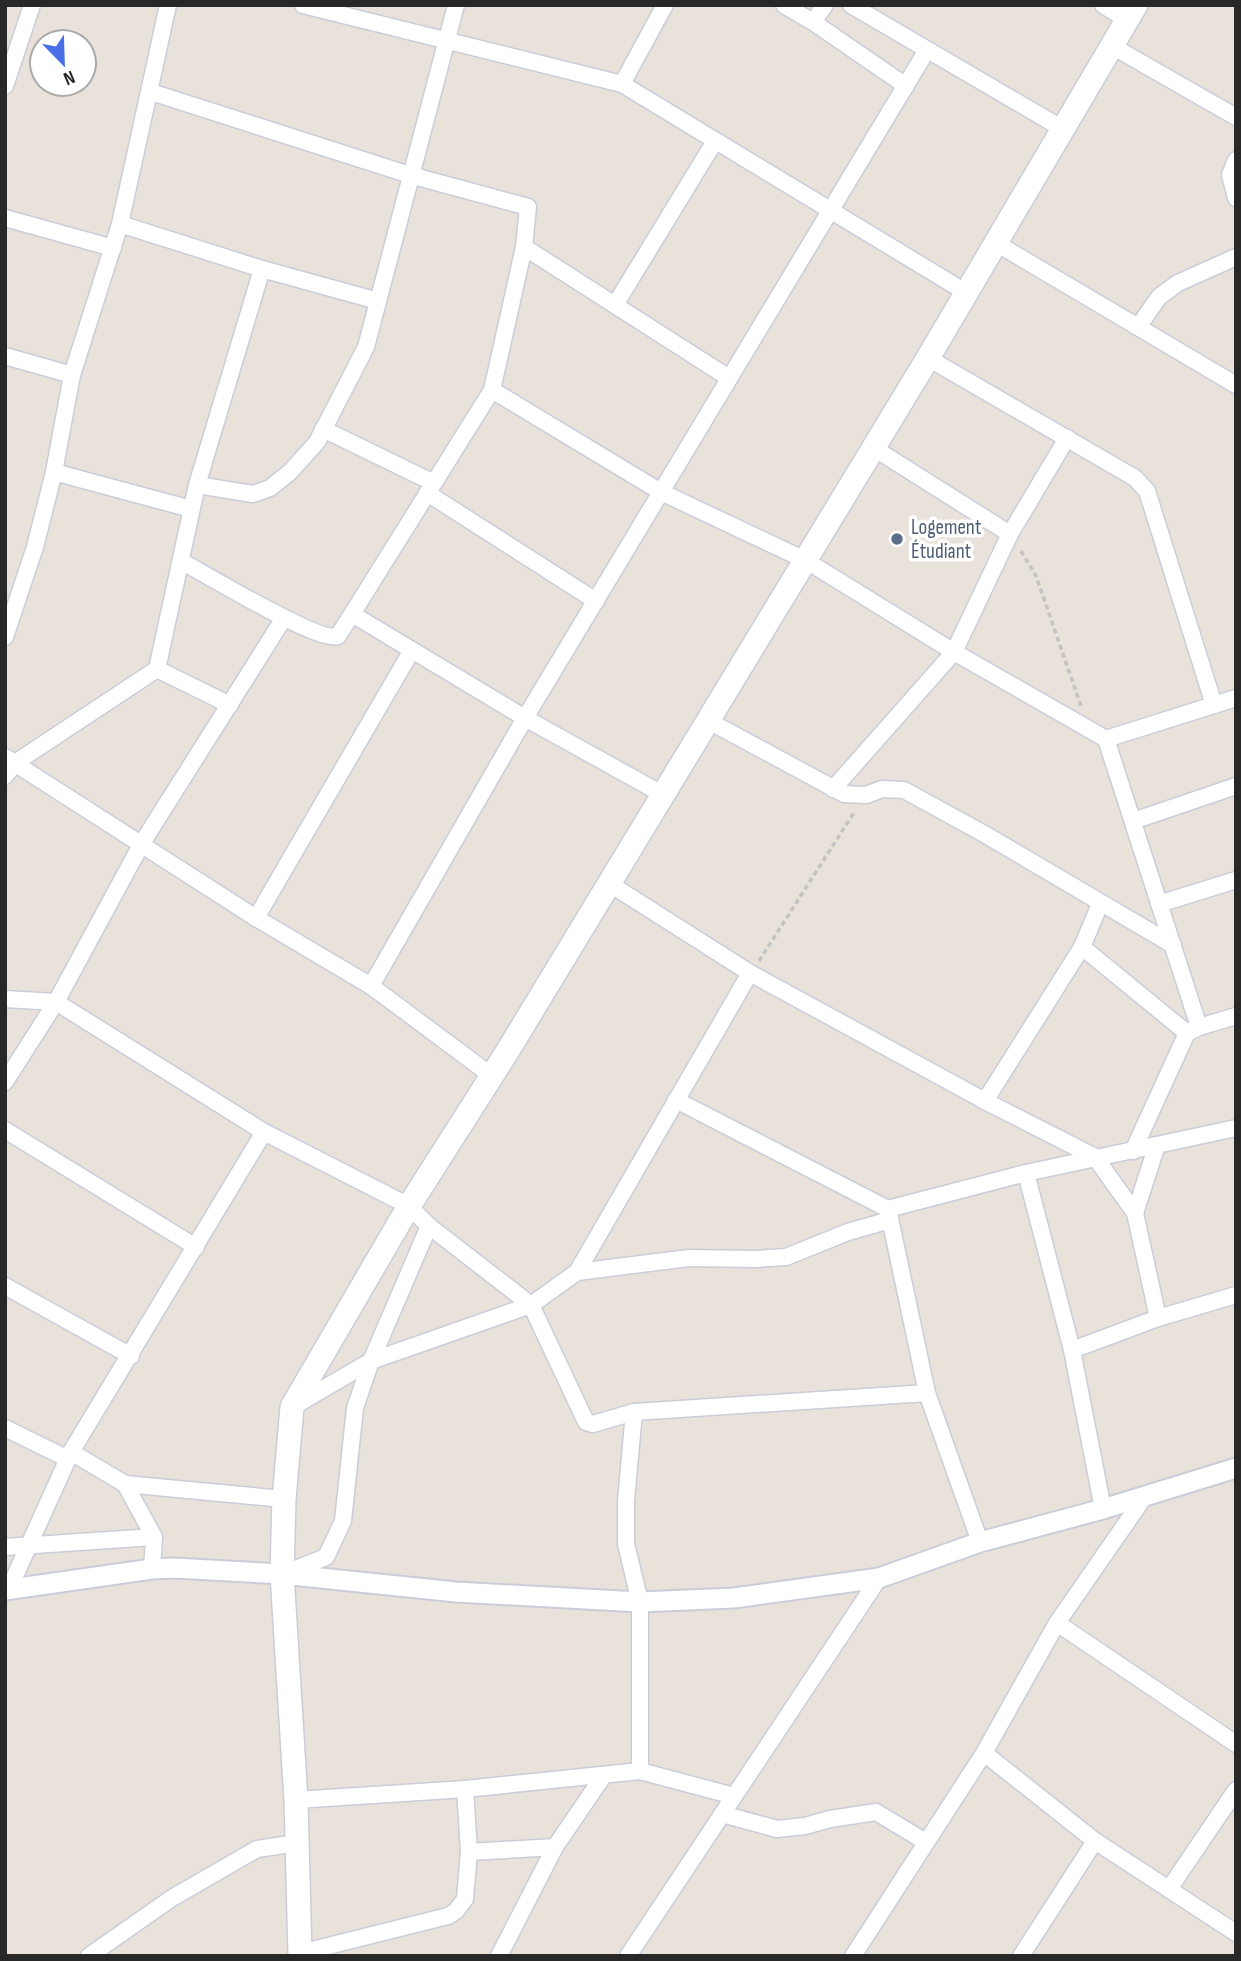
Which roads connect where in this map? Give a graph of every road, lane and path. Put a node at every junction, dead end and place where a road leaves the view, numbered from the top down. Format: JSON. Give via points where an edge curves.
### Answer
{"nodes":[{"id":1,"x":32,"y":5,"type":"edge"},
{"id":2,"x":168,"y":5,"type":"edge"},
{"id":3,"x":303,"y":5,"type":"edge"},
{"id":4,"x":456,"y":5,"type":"edge"},
{"id":5,"x":665,"y":5,"type":"edge"},
{"id":6,"x":784,"y":5,"type":"edge"},
{"id":7,"x":825,"y":5,"type":"edge"},
{"id":8,"x":851,"y":5,"type":"edge"},
{"id":9,"x":1103,"y":5,"type":"edge"},
{"id":10,"x":1132,"y":13,"type":"edge"},
{"id":11,"x":813,"y":22,"type":"junction"},
{"id":12,"x":445,"y":41,"type":"junction"},
{"id":13,"x":1112,"y":46,"type":"junction"},
{"id":14,"x":927,"y":50,"type":"junction"},
{"id":15,"x":622,"y":84,"type":"junction"},
{"id":16,"x":5,"y":86,"type":"edge"},
{"id":17,"x":906,"y":86,"type":"junction"},
{"id":18,"x":151,"y":92,"type":"junction"},
{"id":19,"x":1236,"y":117,"type":"edge"},
{"id":20,"x":1063,"y":129,"type":"junction"},
{"id":21,"x":715,"y":141,"type":"junction"},
{"id":22,"x":1236,"y":160,"type":"edge"},
{"id":23,"x":410,"y":175,"type":"junction"},
{"id":24,"x":1236,"y":198,"type":"edge"},
{"id":25,"x":830,"y":211,"type":"junction"},
{"id":26,"x":5,"y":218,"type":"edge"},
{"id":27,"x":120,"y":224,"type":"junction"},
{"id":28,"x":996,"y":243,"type":"junction"},
{"id":29,"x":524,"y":247,"type":"junction"},
{"id":30,"x":113,"y":248,"type":"junction"},
{"id":31,"x":1236,"y":257,"type":"edge"},
{"id":32,"x":262,"y":269,"type":"junction"},
{"id":33,"x":967,"y":293,"type":"junction"},
{"id":34,"x":378,"y":301,"type":"junction"},
{"id":35,"x":615,"y":304,"type":"junction"},
{"id":36,"x":1138,"y":327,"type":"junction"},
{"id":37,"x":5,"y":356,"type":"edge"},
{"id":38,"x":928,"y":358,"type":"junction"},
{"id":39,"x":72,"y":375,"type":"junction"},
{"id":40,"x":729,"y":378,"type":"junction"},
{"id":41,"x":1236,"y":385,"type":"edge"},
{"id":42,"x":492,"y":390,"type":"junction"},
{"id":43,"x":323,"y":429,"type":"junction"},
{"id":44,"x":1067,"y":438,"type":"junction"},
{"id":45,"x":872,"y":447,"type":"junction"},
{"id":46,"x":54,"y":471,"type":"junction"},
{"id":47,"x":197,"y":485,"type":"junction"},
{"id":48,"x":430,"y":489,"type":"junction"},
{"id":49,"x":661,"y":492,"type":"junction"},
{"id":50,"x":191,"y":509,"type":"junction"},
{"id":51,"x":1010,"y":534,"type":"junction"},
{"id":52,"x":805,"y":560,"type":"junction"},
{"id":53,"x":181,"y":561,"type":"junction"},
{"id":54,"x":596,"y":601,"type":"junction"},
{"id":55,"x":352,"y":614,"type":"junction"},
{"id":56,"x":284,"y":618,"type":"junction"},
{"id":57,"x":5,"y":637,"type":"edge"},
{"id":58,"x":412,"y":650,"type":"junction"},
{"id":59,"x":954,"y":652,"type":"junction"},
{"id":60,"x":157,"y":669,"type":"junction"},
{"id":61,"x":1236,"y":698,"type":"edge"},
{"id":62,"x":230,"y":705,"type":"junction"},
{"id":63,"x":1214,"y":705,"type":"junction"},
{"id":64,"x":525,"y":718,"type":"junction"},
{"id":65,"x":707,"y":720,"type":"junction"},
{"id":66,"x":1090,"y":732,"type":"junction"},
{"id":67,"x":1106,"y":739,"type":"junction"},
{"id":68,"x":9,"y":766,"type":"edge"},
{"id":69,"x":1236,"y":786,"type":"edge"},
{"id":70,"x":833,"y":789,"type":"junction"},
{"id":71,"x":662,"y":794,"type":"junction"},
{"id":72,"x":866,"y":794,"type":"junction"},
{"id":73,"x":1133,"y":821,"type":"junction"},
{"id":74,"x":142,"y":843,"type":"junction"},
{"id":75,"x":1236,"y":880,"type":"edge"},
{"id":76,"x":610,"y":884,"type":"junction"},
{"id":77,"x":1100,"y":904,"type":"junction"},
{"id":78,"x":1159,"y":904,"type":"junction"},
{"id":79,"x":256,"y":918,"type":"junction"},
{"id":80,"x":1173,"y":945,"type":"junction"},
{"id":81,"x":1082,"y":947,"type":"junction"},
{"id":82,"x":750,"y":973,"type":"junction"},
{"id":83,"x":371,"y":986,"type":"junction"},
{"id":84,"x":5,"y":999,"type":"edge"},
{"id":85,"x":55,"y":1002,"type":"junction"},
{"id":86,"x":1236,"y":1016,"type":"edge"},
{"id":87,"x":1193,"y":1030,"type":"junction"},
{"id":88,"x":492,"y":1076,"type":"junction"},
{"id":89,"x":5,"y":1082,"type":"edge"},
{"id":90,"x":676,"y":1100,"type":"junction"},
{"id":91,"x":985,"y":1101,"type":"junction"},
{"id":92,"x":1236,"y":1128,"type":"edge"},
{"id":93,"x":5,"y":1130,"type":"edge"},
{"id":94,"x":264,"y":1132,"type":"junction"},
{"id":95,"x":1157,"y":1145,"type":"junction"},
{"id":96,"x":1133,"y":1151,"type":"junction"},
{"id":97,"x":1095,"y":1157,"type":"junction"},
{"id":98,"x":1026,"y":1173,"type":"junction"},
{"id":99,"x":409,"y":1206,"type":"junction"},
{"id":100,"x":1135,"y":1213,"type":"junction"},
{"id":101,"x":889,"y":1214,"type":"junction"},
{"id":102,"x":429,"y":1226,"type":"junction"},
{"id":103,"x":196,"y":1247,"type":"junction"},
{"id":104,"x":577,"y":1272,"type":"junction"},
{"id":105,"x":5,"y":1286,"type":"edge"},
{"id":106,"x":1236,"y":1295,"type":"edge"},
{"id":107,"x":531,"y":1305,"type":"junction"},
{"id":108,"x":1158,"y":1318,"type":"junction"},
{"id":109,"x":1072,"y":1350,"type":"junction"},
{"id":110,"x":131,"y":1356,"type":"junction"},
{"id":111,"x":371,"y":1361,"type":"junction"},
{"id":112,"x":927,"y":1394,"type":"junction"},
{"id":113,"x":292,"y":1407,"type":"junction"},
{"id":114,"x":634,"y":1412,"type":"junction"},
{"id":115,"x":5,"y":1428,"type":"edge"},
{"id":116,"x":69,"y":1455,"type":"junction"},
{"id":117,"x":1232,"y":1472,"type":"edge"},
{"id":118,"x":125,"y":1484,"type":"junction"},
{"id":119,"x":1145,"y":1496,"type":"junction"},
{"id":120,"x":284,"y":1499,"type":"junction"},
{"id":121,"x":1102,"y":1509,"type":"junction"},
{"id":122,"x":154,"y":1537,"type":"junction"},
{"id":123,"x":980,"y":1542,"type":"junction"},
{"id":124,"x":5,"y":1546,"type":"edge"},
{"id":125,"x":28,"y":1547,"type":"junction"},
{"id":126,"x":152,"y":1569,"type":"junction"},
{"id":127,"x":282,"y":1574,"type":"junction"},
{"id":128,"x":879,"y":1578,"type":"junction"},
{"id":129,"x":7,"y":1590,"type":"edge"},
{"id":130,"x":640,"y":1602,"type":"junction"},
{"id":131,"x":1057,"y":1623,"type":"junction"},
{"id":132,"x":1236,"y":1744,"type":"edge"},
{"id":133,"x":984,"y":1754,"type":"junction"},
{"id":134,"x":640,"y":1771,"type":"junction"},
{"id":135,"x":604,"y":1775,"type":"junction"},
{"id":136,"x":465,"y":1789,"type":"junction"},
{"id":137,"x":1236,"y":1790,"type":"edge"},
{"id":138,"x":734,"y":1796,"type":"junction"},
{"id":139,"x":296,"y":1800,"type":"junction"},
{"id":140,"x":722,"y":1814,"type":"junction"},
{"id":141,"x":1095,"y":1841,"type":"junction"},
{"id":142,"x":926,"y":1842,"type":"junction"},
{"id":143,"x":297,"y":1843,"type":"junction"},
{"id":144,"x":555,"y":1847,"type":"junction"},
{"id":145,"x":469,"y":1852,"type":"junction"},
{"id":146,"x":1168,"y":1889,"type":"junction"},
{"id":147,"x":1236,"y":1933,"type":"edge"},
{"id":148,"x":300,"y":1954,"type":"edge"},
{"id":149,"x":89,"y":1956,"type":"edge"},
{"id":150,"x":499,"y":1956,"type":"edge"},
{"id":151,"x":628,"y":1956,"type":"edge"},
{"id":152,"x":853,"y":1956,"type":"edge"},
{"id":153,"x":1021,"y":1956,"type":"edge"}],
"edges":[{"from":1,"to":16,"type":"street"},
{"from":2,"to":18,"type":"street"},
{"from":3,"to":12,"type":"street"},
{"from":4,"to":12,"type":"street"},
{"from":5,"to":15,"type":"street"},
{"from":6,"to":11,"type":"street"},
{"from":7,"to":11,"type":"street"},
{"from":8,"to":14,"type":"street"},
{"from":9,"to":10,"type":"street"},
{"from":10,"to":13,"type":"main road"},
{"from":11,"to":17,"type":"street"},
{"from":12,"to":15,"type":"street"},
{"from":12,"to":23,"type":"street"},
{"from":13,"to":19,"type":"street"},
{"from":13,"to":20,"type":"main road"},
{"from":14,"to":17,"type":"street"},
{"from":14,"to":20,"type":"street"},
{"from":15,"to":21,"type":"street"},
{"from":17,"to":25,"type":"street"},
{"from":18,"to":23,"type":"street"},
{"from":18,"to":27,"type":"street"},
{"from":20,"to":28,"type":"main road"},
{"from":21,"to":25,"type":"street"},
{"from":21,"to":35,"type":"street"},
{"from":22,"to":24,"type":"street","via":[[1230,175]]},
{"from":23,"to":29,"type":"street","via":[[526,205]]},
{"from":23,"to":34,"type":"street"},
{"from":25,"to":33,"type":"street"},
{"from":25,"to":40,"type":"street"},
{"from":26,"to":30,"type":"street"},
{"from":27,"to":30,"type":"street"},
{"from":27,"to":32,"type":"street"},
{"from":28,"to":33,"type":"main road"},
{"from":28,"to":36,"type":"street"},
{"from":29,"to":35,"type":"street"},
{"from":29,"to":42,"type":"street"},
{"from":30,"to":39,"type":"street"},
{"from":31,"to":36,"type":"street","via":[[1178,283],[1159,297]]},
{"from":32,"to":34,"type":"street"},
{"from":32,"to":47,"type":"street"},
{"from":33,"to":38,"type":"main road"},
{"from":34,"to":43,"type":"street","via":[[366,347]]},
{"from":35,"to":40,"type":"street"},
{"from":36,"to":41,"type":"street"},
{"from":37,"to":39,"type":"street"},
{"from":38,"to":44,"type":"street"},
{"from":38,"to":45,"type":"main road"},
{"from":39,"to":46,"type":"street"},
{"from":40,"to":49,"type":"street"},
{"from":42,"to":48,"type":"street"},
{"from":42,"to":49,"type":"street"},
{"from":43,"to":47,"type":"street","via":[[317,442],[270,488],[253,494]]},
{"from":43,"to":48,"type":"street"},
{"from":44,"to":51,"type":"street"},
{"from":44,"to":63,"type":"street","via":[[1135,478],[1146,491]]},
{"from":45,"to":51,"type":"street"},
{"from":45,"to":52,"type":"main road"},
{"from":46,"to":50,"type":"street"},
{"from":46,"to":57,"type":"street"},
{"from":47,"to":50,"type":"street"},
{"from":48,"to":54,"type":"street"},
{"from":48,"to":55,"type":"street"},
{"from":49,"to":52,"type":"street"},
{"from":49,"to":54,"type":"street"},
{"from":50,"to":53,"type":"street"},
{"from":51,"to":59,"type":"street"},
{"from":51,"to":66,"type":"path","via":[[1036,576]]},
{"from":52,"to":59,"type":"street"},
{"from":52,"to":65,"type":"main road"},
{"from":53,"to":56,"type":"street"},
{"from":53,"to":60,"type":"street"},
{"from":54,"to":64,"type":"street"},
{"from":55,"to":56,"type":"street","via":[[334,638]]},
{"from":55,"to":58,"type":"street"},
{"from":56,"to":62,"type":"street"},
{"from":58,"to":64,"type":"street"},
{"from":58,"to":79,"type":"street"},
{"from":59,"to":66,"type":"street"},
{"from":59,"to":70,"type":"street"},
{"from":60,"to":62,"type":"street"},
{"from":60,"to":68,"type":"street"},
{"from":61,"to":63,"type":"street"},
{"from":62,"to":74,"type":"street"},
{"from":63,"to":67,"type":"street"},
{"from":64,"to":71,"type":"street"},
{"from":64,"to":83,"type":"street"},
{"from":65,"to":70,"type":"street"},
{"from":65,"to":71,"type":"main road"},
{"from":66,"to":67,"type":"street"},
{"from":67,"to":73,"type":"street"},
{"from":68,"to":74,"type":"street"},
{"from":69,"to":73,"type":"street"},
{"from":70,"to":72,"type":"street"},
{"from":71,"to":76,"type":"main road"},
{"from":72,"to":77,"type":"street","via":[[904,790]]},
{"from":72,"to":82,"type":"path"},
{"from":73,"to":78,"type":"street"},
{"from":74,"to":79,"type":"street"},
{"from":74,"to":85,"type":"street"},
{"from":75,"to":78,"type":"street"},
{"from":76,"to":82,"type":"street"},
{"from":76,"to":88,"type":"main road"},
{"from":77,"to":80,"type":"street"},
{"from":77,"to":81,"type":"street"},
{"from":78,"to":80,"type":"street"},
{"from":79,"to":83,"type":"street"},
{"from":80,"to":87,"type":"street"},
{"from":81,"to":87,"type":"street"},
{"from":81,"to":91,"type":"street"},
{"from":82,"to":90,"type":"street"},
{"from":82,"to":91,"type":"street"},
{"from":83,"to":88,"type":"street"},
{"from":84,"to":85,"type":"street"},
{"from":85,"to":89,"type":"street"},
{"from":85,"to":94,"type":"street"},
{"from":86,"to":87,"type":"street"},
{"from":87,"to":96,"type":"street"},
{"from":88,"to":99,"type":"main road"},
{"from":90,"to":101,"type":"street"},
{"from":90,"to":104,"type":"street"},
{"from":91,"to":97,"type":"street"},
{"from":92,"to":95,"type":"street"},
{"from":93,"to":103,"type":"street"},
{"from":94,"to":99,"type":"street"},
{"from":94,"to":103,"type":"street"},
{"from":95,"to":96,"type":"street"},
{"from":95,"to":100,"type":"street"},
{"from":96,"to":97,"type":"street"},
{"from":97,"to":98,"type":"street"},
{"from":97,"to":100,"type":"street"},
{"from":98,"to":101,"type":"street"},
{"from":98,"to":109,"type":"street"},
{"from":99,"to":102,"type":"street"},
{"from":99,"to":113,"type":"main road"},
{"from":100,"to":108,"type":"street"},
{"from":101,"to":104,"type":"street","via":[[786,1257],[689,1258]]},
{"from":101,"to":112,"type":"street"},
{"from":102,"to":107,"type":"street"},
{"from":102,"to":111,"type":"street"},
{"from":103,"to":110,"type":"street"},
{"from":104,"to":107,"type":"street"},
{"from":105,"to":110,"type":"street"},
{"from":106,"to":108,"type":"street"},
{"from":107,"to":111,"type":"street"},
{"from":107,"to":114,"type":"street","via":[[586,1422]]},
{"from":108,"to":109,"type":"street"},
{"from":109,"to":121,"type":"street"},
{"from":110,"to":116,"type":"street"},
{"from":111,"to":113,"type":"street"},
{"from":111,"to":127,"type":"street","via":[[355,1408],[343,1521],[326,1557]]},
{"from":112,"to":114,"type":"street"},
{"from":112,"to":123,"type":"street"},
{"from":113,"to":120,"type":"main road"},
{"from":114,"to":130,"type":"street","via":[[626,1533]]},
{"from":115,"to":116,"type":"street"},
{"from":116,"to":118,"type":"street"},
{"from":116,"to":125,"type":"street"},
{"from":117,"to":119,"type":"street"},
{"from":118,"to":120,"type":"street"},
{"from":118,"to":122,"type":"street"},
{"from":119,"to":121,"type":"street"},
{"from":119,"to":131,"type":"street"},
{"from":120,"to":127,"type":"main road"},
{"from":121,"to":123,"type":"street"},
{"from":122,"to":125,"type":"street"},
{"from":122,"to":126,"type":"street"},
{"from":123,"to":128,"type":"street"},
{"from":124,"to":125,"type":"street"},
{"from":125,"to":129,"type":"street"},
{"from":126,"to":127,"type":"street"},
{"from":126,"to":129,"type":"street"},
{"from":127,"to":130,"type":"street","via":[[456,1592]]},
{"from":127,"to":139,"type":"main road"},
{"from":128,"to":130,"type":"street","via":[[734,1598]]},
{"from":128,"to":138,"type":"street"},
{"from":130,"to":134,"type":"street"},
{"from":131,"to":132,"type":"street"},
{"from":131,"to":133,"type":"street"},
{"from":133,"to":141,"type":"street"},
{"from":133,"to":142,"type":"street"},
{"from":134,"to":135,"type":"street"},
{"from":134,"to":138,"type":"street"},
{"from":135,"to":136,"type":"street"},
{"from":135,"to":144,"type":"street"},
{"from":136,"to":139,"type":"street"},
{"from":136,"to":145,"type":"street"},
{"from":137,"to":146,"type":"street"},
{"from":138,"to":140,"type":"street"},
{"from":139,"to":143,"type":"main road"},
{"from":140,"to":142,"type":"street","via":[[777,1829],[876,1812]]},
{"from":140,"to":151,"type":"street"},
{"from":141,"to":146,"type":"street"},
{"from":141,"to":153,"type":"street"},
{"from":142,"to":152,"type":"street"},
{"from":143,"to":148,"type":"main road"},
{"from":143,"to":149,"type":"street","via":[[257,1849],[172,1898]]},
{"from":144,"to":145,"type":"street"},
{"from":144,"to":150,"type":"street"},
{"from":145,"to":148,"type":"street","via":[[465,1899],[448,1916]]},
{"from":146,"to":147,"type":"street"}]}
